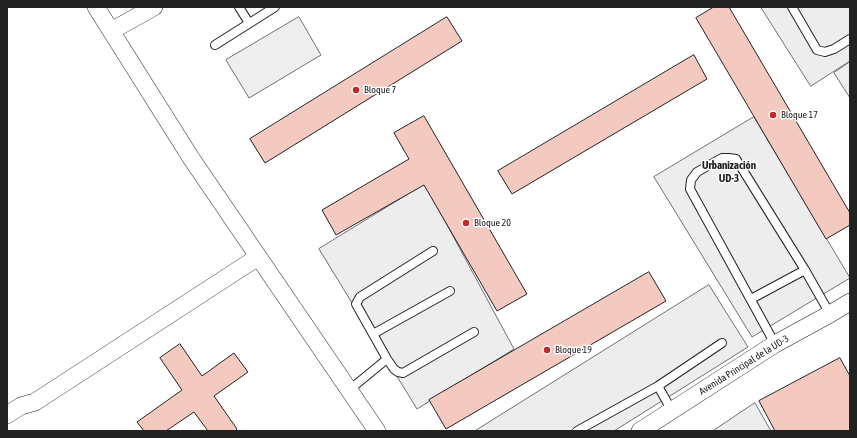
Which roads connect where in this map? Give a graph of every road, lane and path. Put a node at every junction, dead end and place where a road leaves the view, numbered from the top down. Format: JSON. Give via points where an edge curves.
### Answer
{"nodes":[{"id":1,"x":96,"y":7,"type":"edge"},
{"id":2,"x":154,"y":7,"type":"edge"},
{"id":3,"x":239,"y":7,"type":"edge"},
{"id":4,"x":275,"y":7,"type":"edge"},
{"id":5,"x":792,"y":7,"type":"edge"},
{"id":6,"x":249,"y":23,"type":"junction"},
{"id":7,"x":111,"y":31,"type":"junction"},
{"id":8,"x":850,"y":39,"type":"edge"},
{"id":9,"x":214,"y":45,"type":"dead end"},
{"id":10,"x":433,"y":251,"type":"dead end"},
{"id":11,"x":258,"y":256,"type":"junction"},
{"id":12,"x":805,"y":270,"type":"junction"},
{"id":13,"x":450,"y":291,"type":"dead end"},
{"id":14,"x":751,"y":299,"type":"junction"},
{"id":15,"x":849,"y":305,"type":"edge"},
{"id":16,"x":830,"y":314,"type":"junction"},
{"id":17,"x":474,"y":332,"type":"dead end"},
{"id":18,"x":373,"y":334,"type":"junction"},
{"id":19,"x":722,"y":343,"type":"dead end"},
{"id":20,"x":775,"y":344,"type":"junction"},
{"id":21,"x":387,"y":359,"type":"junction"},
{"id":22,"x":658,"y":386,"type":"junction"},
{"id":23,"x":348,"y":391,"type":"junction"},
{"id":24,"x":672,"y":411,"type":"junction"},
{"id":25,"x":7,"y":415,"type":"edge"},
{"id":26,"x":377,"y":431,"type":"edge"},
{"id":27,"x":577,"y":431,"type":"edge"},
{"id":28,"x":640,"y":431,"type":"edge"}],
"edges":[{"from":1,"to":7,"type":"street"},
{"from":2,"to":7,"type":"street"},
{"from":3,"to":6,"type":"lane"},
{"from":4,"to":6,"type":"lane"},
{"from":5,"to":8,"type":"lane","via":[[817,50],[825,52],[834,49]]},
{"from":6,"to":9,"type":"lane"},
{"from":7,"to":11,"type":"street","via":[[191,158]]},
{"from":10,"to":18,"type":"lane","via":[[357,300],[356,304]]},
{"from":11,"to":23,"type":"street"},
{"from":11,"to":25,"type":"street","via":[[35,402],[21,406]]},
{"from":12,"to":14,"type":"lane"},
{"from":12,"to":14,"type":"lane","via":[[736,160],[722,158],[697,172],[691,180],[690,189]]},
{"from":12,"to":16,"type":"lane"},
{"from":13,"to":18,"type":"lane"},
{"from":14,"to":20,"type":"lane"},
{"from":15,"to":16,"type":"street","name":"Avenida Principal de la UD-3"},
{"from":16,"to":20,"type":"street","name":"Avenida Principal de la UD-3"},
{"from":17,"to":21,"type":"lane","via":[[403,373],[394,369]]},
{"from":18,"to":21,"type":"lane"},
{"from":19,"to":22,"type":"lane"},
{"from":20,"to":24,"type":"street","name":"Avenida Principal de la UD-3"},
{"from":21,"to":23,"type":"lane"},
{"from":22,"to":24,"type":"lane"},
{"from":22,"to":27,"type":"lane"},
{"from":23,"to":26,"type":"street"},
{"from":24,"to":28,"type":"street","name":"Avenida Principal de la UD-3"}]}
